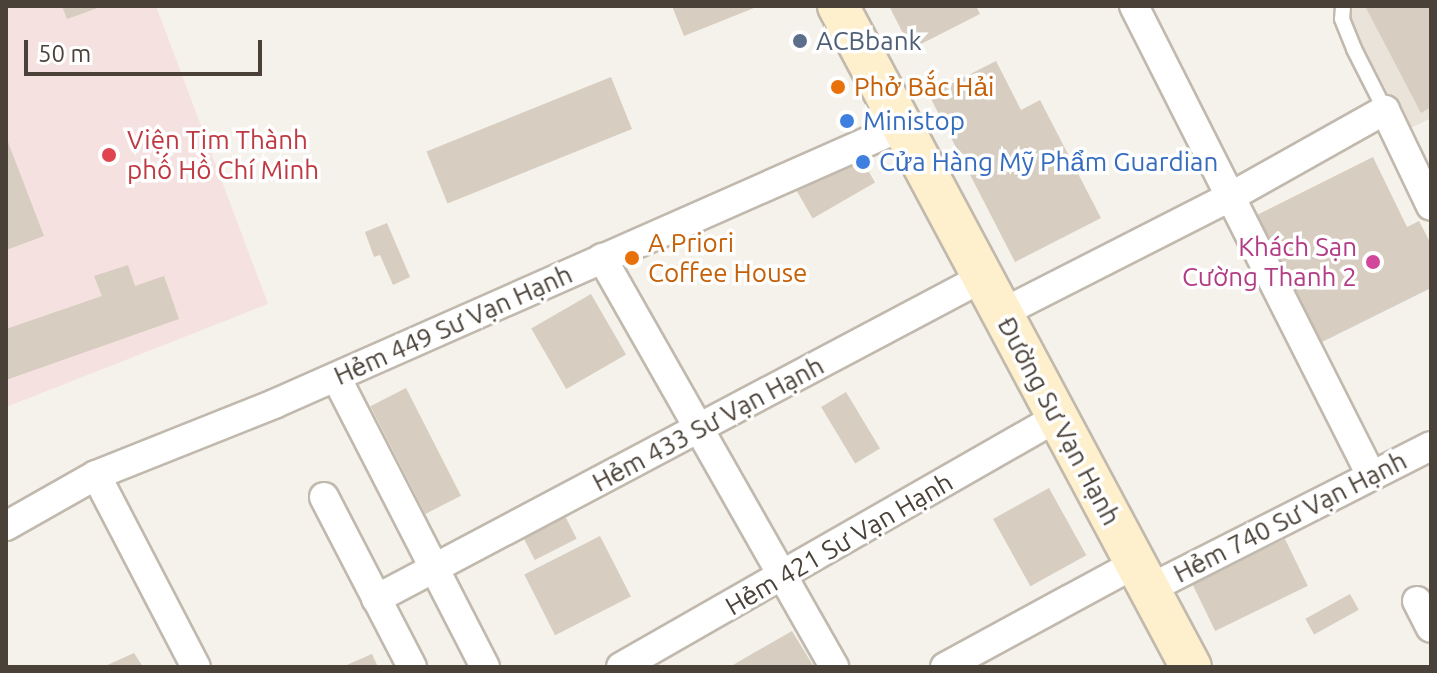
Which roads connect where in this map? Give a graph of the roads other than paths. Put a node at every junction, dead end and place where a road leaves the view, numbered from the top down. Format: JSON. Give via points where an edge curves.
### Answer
{"nodes":[{"id":1,"x":838,"y":6,"type":"edge"},
{"id":2,"x":1134,"y":6,"type":"edge"},
{"id":3,"x":1343,"y":6,"type":"edge"},
{"id":4,"x":1385,"y":110,"type":"junction"},
{"id":5,"x":901,"y":127,"type":"junction"},
{"id":6,"x":1230,"y":197,"type":"junction"},
{"id":7,"x":1431,"y":206,"type":"edge"},
{"id":8,"x":602,"y":258,"type":"junction"},
{"id":9,"x":982,"y":278,"type":"junction"},
{"id":10,"x":1002,"y":313,"type":"junction"},
{"id":11,"x":336,"y":377,"type":"junction"},
{"id":12,"x":1056,"y":418,"type":"junction"},
{"id":13,"x":699,"y":429,"type":"junction"},
{"id":14,"x":1431,"y":446,"type":"edge"},
{"id":15,"x":96,"y":475,"type":"junction"},
{"id":16,"x":1371,"y":475,"type":"junction"},
{"id":17,"x":324,"y":497,"type":"dead end"},
{"id":18,"x":6,"y":526,"type":"edge"},
{"id":19,"x":434,"y":568,"type":"junction"},
{"id":20,"x":1142,"y":576,"type":"junction"},
{"id":21,"x":783,"y":577,"type":"junction"},
{"id":22,"x":376,"y":599,"type":"junction"},
{"id":23,"x":1417,"y":601,"type":"dead end"},
{"id":24,"x":1431,"y":628,"type":"edge"},
{"id":25,"x":196,"y":667,"type":"edge"},
{"id":26,"x":412,"y":667,"type":"edge"},
{"id":27,"x":485,"y":667,"type":"edge"},
{"id":28,"x":621,"y":667,"type":"edge"},
{"id":29,"x":834,"y":667,"type":"edge"},
{"id":30,"x":945,"y":667,"type":"edge"},
{"id":31,"x":1191,"y":667,"type":"edge"}],
"edges":[{"from":1,"to":5,"type":"street","name":"Đường Sư Vạn Hạnh"},
{"from":2,"to":6,"type":"street"},
{"from":3,"to":4,"type":"lane","via":[[1342,19],[1354,49]]},
{"from":4,"to":6,"type":"street"},
{"from":4,"to":7,"type":"street"},
{"from":5,"to":8,"type":"street","name":"Hẻm 449 Sư Vạn Hạnh"},
{"from":5,"to":9,"type":"street","name":"Đường Sư Vạn Hạnh"},
{"from":6,"to":10,"type":"street"},
{"from":6,"to":16,"type":"street"},
{"from":8,"to":11,"type":"street","name":"Hẻm 449 Sư Vạn Hạnh"},
{"from":8,"to":13,"type":"street"},
{"from":9,"to":10,"type":"street","name":"Đường Sư Vạn Hạnh"},
{"from":9,"to":13,"type":"street","name":"Hẻm 433 Sư Vạn Hạnh"},
{"from":10,"to":12,"type":"street","name":"Đường Sư Vạn Hạnh"},
{"from":11,"to":15,"type":"street","name":"Hẻm 449 Sư Vạn Hạnh"},
{"from":11,"to":19,"type":"street"},
{"from":12,"to":20,"type":"street","name":"Đường Sư Vạn Hạnh"},
{"from":12,"to":21,"type":"street","name":"Hẻm 421 Sư Vạn Hạnh"},
{"from":13,"to":19,"type":"street","name":"Hẻm 433 Sư Vạn Hạnh"},
{"from":13,"to":21,"type":"street"},
{"from":14,"to":16,"type":"street","name":"Hẻm 740 Sư Vạn Hạnh"},
{"from":15,"to":18,"type":"street","name":"Hẻm 449 Sư Vạn Hạnh"},
{"from":15,"to":25,"type":"street"},
{"from":16,"to":20,"type":"street","name":"Hẻm 740 Sư Vạn Hạnh"},
{"from":17,"to":22,"type":"street"},
{"from":19,"to":22,"type":"street","name":"Hẻm 433 Sư Vạn Hạnh"},
{"from":19,"to":27,"type":"street"},
{"from":20,"to":30,"type":"street","name":"Hẻm 740 Sư Vạn Hạnh"},
{"from":20,"to":31,"type":"street","name":"Đường Sư Vạn Hạnh"},
{"from":21,"to":28,"type":"street","name":"Hẻm 421 Sư Vạn Hạnh"},
{"from":21,"to":29,"type":"street"},
{"from":22,"to":26,"type":"street"},
{"from":23,"to":24,"type":"street"}]}
